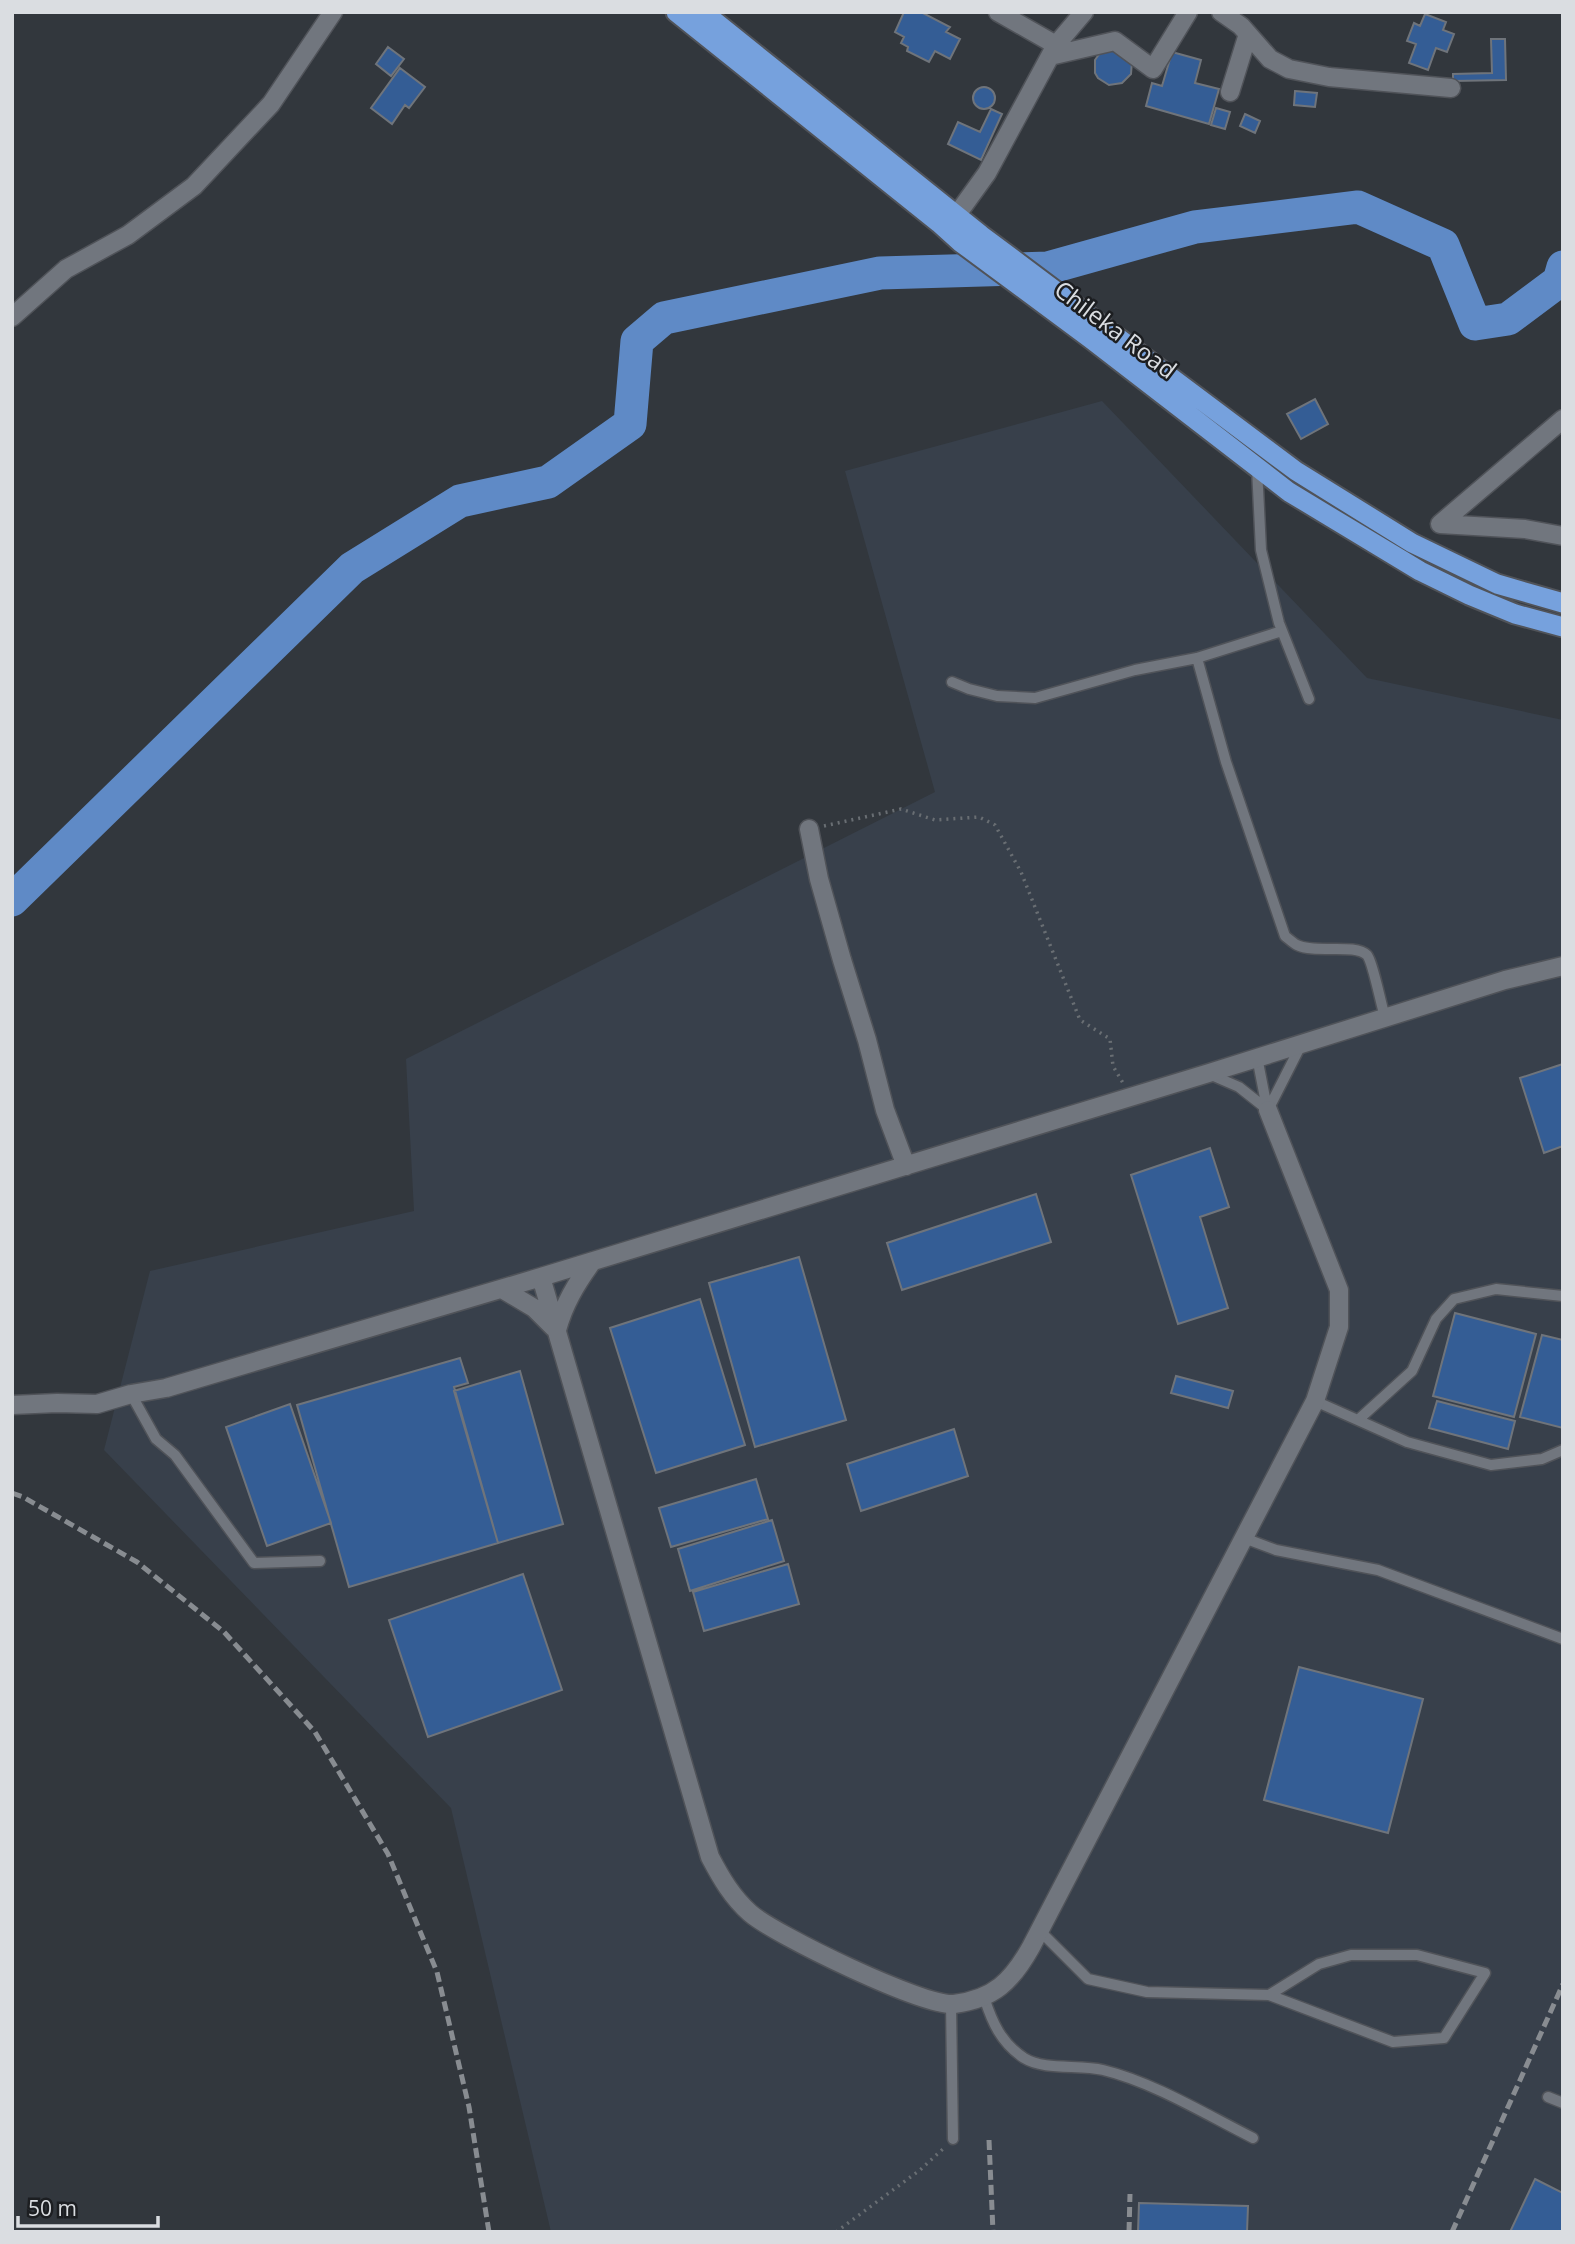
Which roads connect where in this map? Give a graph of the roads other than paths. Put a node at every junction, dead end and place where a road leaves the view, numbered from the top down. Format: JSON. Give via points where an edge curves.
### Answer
{"nodes":[{"id":1,"x":333,"y":12,"type":"edge"},
{"id":2,"x":676,"y":12,"type":"edge"},
{"id":3,"x":703,"y":12,"type":"edge"},
{"id":4,"x":998,"y":12,"type":"edge"},
{"id":5,"x":1084,"y":12,"type":"edge"},
{"id":6,"x":1188,"y":12,"type":"edge"},
{"id":7,"x":1221,"y":12,"type":"edge"},
{"id":8,"x":1248,"y":34,"type":"junction"},
{"id":9,"x":1053,"y":50,"type":"junction"},
{"id":10,"x":1451,"y":88,"type":"dead end"},
{"id":11,"x":1230,"y":92,"type":"dead end"},
{"id":12,"x":956,"y":216,"type":"junction"},
{"id":13,"x":1028,"y":283,"type":"junction"},
{"id":14,"x":12,"y":317,"type":"edge"},
{"id":15,"x":1563,"y":419,"type":"edge"},
{"id":16,"x":1256,"y":467,"type":"junction"},
{"id":17,"x":1563,"y":536,"type":"edge"},
{"id":18,"x":1563,"y":603,"type":"edge"},
{"id":19,"x":1563,"y":627,"type":"edge"},
{"id":20,"x":1282,"y":631,"type":"junction"},
{"id":21,"x":1197,"y":658,"type":"junction"},
{"id":22,"x":952,"y":682,"type":"dead end"},
{"id":23,"x":1309,"y":699,"type":"dead end"},
{"id":24,"x":809,"y":829,"type":"road end"},
{"id":25,"x":1563,"y":966,"type":"edge"},
{"id":26,"x":1385,"y":1017,"type":"junction"},
{"id":27,"x":1302,"y":1043,"type":"junction"},
{"id":28,"x":1257,"y":1057,"type":"junction"},
{"id":29,"x":1209,"y":1073,"type":"junction"},
{"id":30,"x":1268,"y":1110,"type":"junction"},
{"id":31,"x":906,"y":1166,"type":"junction"},
{"id":32,"x":592,"y":1262,"type":"junction"},
{"id":33,"x":541,"y":1278,"type":"junction"},
{"id":34,"x":502,"y":1289,"type":"junction"},
{"id":35,"x":1563,"y":1296,"type":"edge"},
{"id":36,"x":557,"y":1330,"type":"junction"},
{"id":37,"x":131,"y":1394,"type":"junction"},
{"id":38,"x":1315,"y":1401,"type":"junction"},
{"id":39,"x":12,"y":1405,"type":"edge"},
{"id":40,"x":1358,"y":1420,"type":"junction"},
{"id":41,"x":1563,"y":1450,"type":"edge"},
{"id":42,"x":1244,"y":1538,"type":"junction"},
{"id":43,"x":320,"y":1561,"type":"dead end"},
{"id":44,"x":1563,"y":1639,"type":"edge"},
{"id":45,"x":1040,"y":1931,"type":"junction"},
{"id":46,"x":1269,"y":1995,"type":"junction"},
{"id":47,"x":984,"y":1997,"type":"junction"},
{"id":48,"x":951,"y":2004,"type":"junction"},
{"id":49,"x":1548,"y":2097,"type":"dead end"},
{"id":50,"x":1563,"y":2103,"type":"edge"},
{"id":51,"x":1254,"y":2138,"type":"dead end"},
{"id":52,"x":953,"y":2139,"type":"road end"}],
"edges":[{"from":1,"to":14,"type":"street","via":[[271,104],[194,186],[128,235],[66,270]]},
{"from":2,"to":13,"type":"highway","name":"Chileka Road","via":[[960,242]]},
{"from":3,"to":12,"type":"highway"},
{"from":4,"to":9,"type":"street"},
{"from":5,"to":9,"type":"street"},
{"from":6,"to":9,"type":"street","via":[[1153,69],[1115,41]]},
{"from":7,"to":8,"type":"street"},
{"from":8,"to":10,"type":"street","via":[[1270,59],[1289,69]]},
{"from":8,"to":11,"type":"street"},
{"from":9,"to":12,"type":"street","via":[[987,173]]},
{"from":12,"to":13,"type":"highway"},
{"from":13,"to":16,"type":"highway","name":"Chileka Road","via":[[1091,339]]},
{"from":13,"to":18,"type":"highway","via":[[1103,325],[1296,471],[1412,543],[1497,584]]},
{"from":15,"to":17,"type":"street","via":[[1440,523]]},
{"from":16,"to":19,"type":"highway","name":"Chileka Road","via":[[1420,571],[1515,614]]},
{"from":16,"to":20,"type":"lane","via":[[1261,550]]},
{"from":20,"to":21,"type":"lane"},
{"from":20,"to":23,"type":"lane"},
{"from":21,"to":22,"type":"lane","via":[[1035,698],[997,696]]},
{"from":21,"to":26,"type":"lane","via":[[1226,762],[1285,936],[1313,950],[1366,954]]},
{"from":24,"to":31,"type":"street","via":[[885,1110]]},
{"from":25,"to":26,"type":"street"},
{"from":26,"to":27,"type":"street"},
{"from":27,"to":28,"type":"street"},
{"from":27,"to":30,"type":"lane"},
{"from":28,"to":29,"type":"street"},
{"from":28,"to":30,"type":"lane"},
{"from":29,"to":30,"type":"lane","via":[[1239,1087]]},
{"from":29,"to":31,"type":"street"},
{"from":30,"to":38,"type":"street","via":[[1339,1290],[1339,1328]]},
{"from":31,"to":32,"type":"street"},
{"from":32,"to":33,"type":"street"},
{"from":32,"to":36,"type":"street","via":[[569,1297]]},
{"from":33,"to":34,"type":"street"},
{"from":33,"to":36,"type":"street"},
{"from":34,"to":36,"type":"street","via":[[534,1308]]},
{"from":34,"to":37,"type":"street","via":[[166,1388]]},
{"from":35,"to":40,"type":"lane","via":[[1496,1289],[1454,1299],[1436,1319],[1412,1371]]},
{"from":36,"to":48,"type":"street","via":[[710,1857],[727,1889],[751,1915],[800,1945],[921,1998]]},
{"from":37,"to":39,"type":"street","via":[[97,1404]]},
{"from":37,"to":43,"type":"lane","via":[[156,1439],[175,1455],[254,1563]]},
{"from":38,"to":40,"type":"lane"},
{"from":38,"to":42,"type":"street"},
{"from":40,"to":41,"type":"lane","via":[[1407,1442],[1490,1465],[1542,1458]]},
{"from":42,"to":44,"type":"lane","via":[[1378,1570]]},
{"from":42,"to":45,"type":"street"},
{"from":45,"to":46,"type":"lane","via":[[1088,1979],[1147,1992]]},
{"from":45,"to":47,"type":"street","via":[[1019,1969]]},
{"from":46,"to":46,"type":"lane","via":[[1392,2042],[1444,2038],[1485,1973],[1417,1955],[1351,1955],[1319,1964]]},
{"from":47,"to":48,"type":"street"},
{"from":47,"to":51,"type":"lane","via":[[1004,2042],[1026,2060],[1101,2069],[1139,2081]]},
{"from":48,"to":52,"type":"lane"},
{"from":49,"to":50,"type":"lane"}]}
